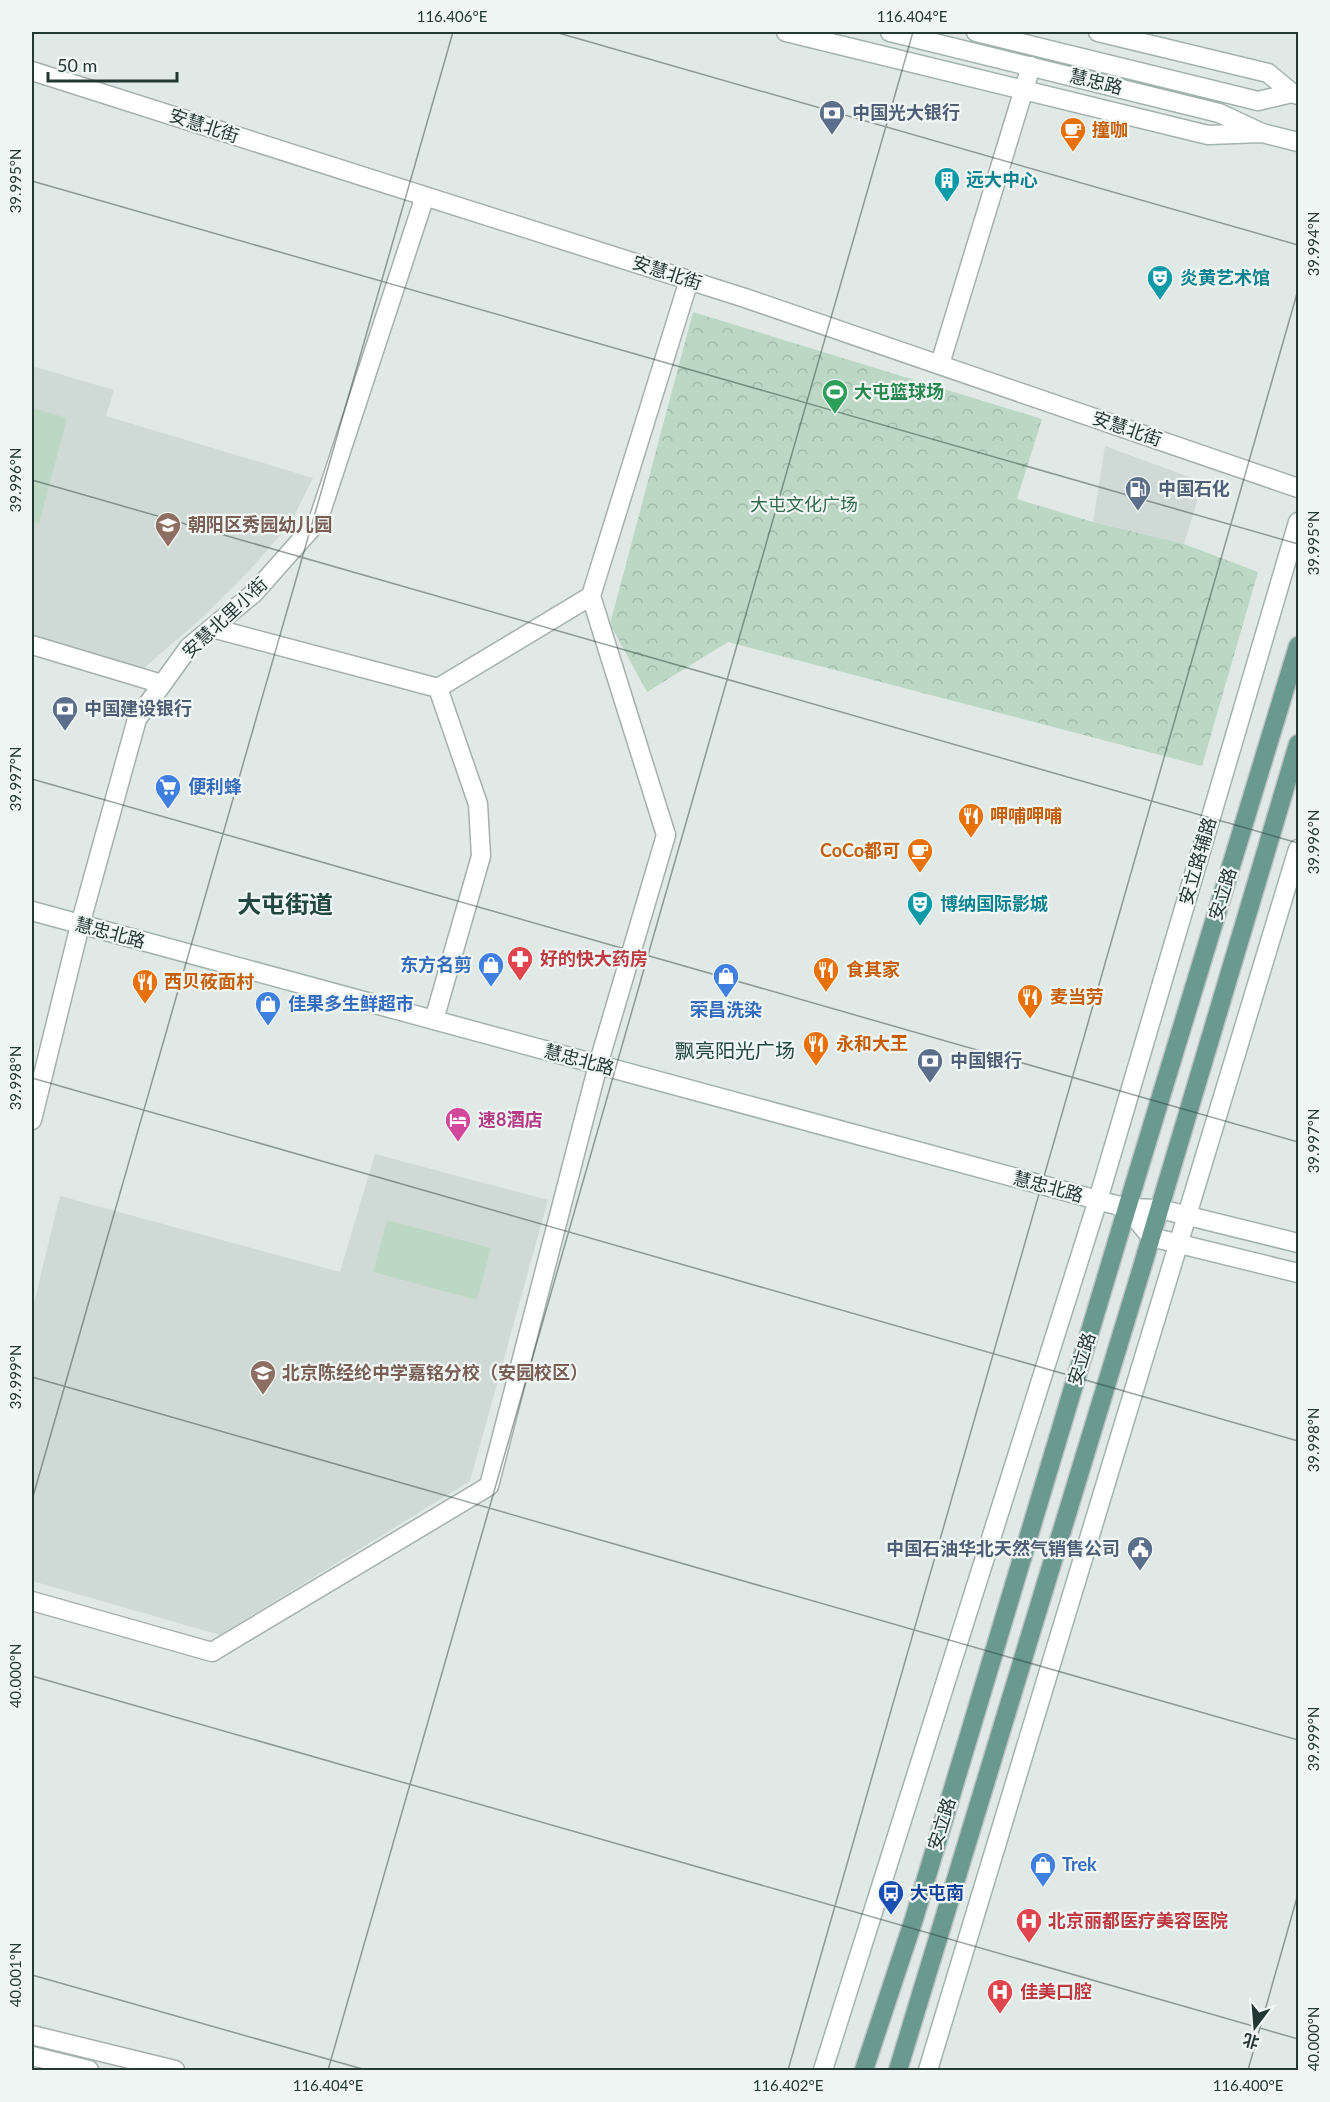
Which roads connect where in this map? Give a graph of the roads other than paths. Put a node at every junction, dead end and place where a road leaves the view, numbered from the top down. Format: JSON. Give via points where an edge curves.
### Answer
{"nodes":[{"id":1,"x":786,"y":32,"type":"edge"},
{"id":2,"x":890,"y":32,"type":"edge"},
{"id":3,"x":976,"y":32,"type":"edge"},
{"id":4,"x":1098,"y":32,"type":"edge"},
{"id":5,"x":1031,"y":66,"type":"junction"},
{"id":6,"x":32,"y":71,"type":"edge"},
{"id":7,"x":1024,"y":90,"type":"junction"},
{"id":8,"x":1295,"y":94,"type":"edge"},
{"id":9,"x":1262,"y":133,"type":"junction"},
{"id":10,"x":1299,"y":142,"type":"edge"},
{"id":11,"x":425,"y":196,"type":"junction"},
{"id":12,"x":689,"y":280,"type":"junction"},
{"id":13,"x":940,"y":364,"type":"junction"},
{"id":14,"x":1299,"y":488,"type":"edge"},
{"id":15,"x":1299,"y":522,"type":"edge"},
{"id":16,"x":591,"y":596,"type":"junction"},
{"id":17,"x":212,"y":628,"type":"junction"},
{"id":18,"x":32,"y":645,"type":"edge"},
{"id":19,"x":1299,"y":646,"type":"edge"},
{"id":20,"x":162,"y":684,"type":"junction"},
{"id":21,"x":438,"y":688,"type":"junction"},
{"id":22,"x":1299,"y":744,"type":"edge"},
{"id":23,"x":1299,"y":849,"type":"edge"},
{"id":24,"x":32,"y":911,"type":"edge"},
{"id":25,"x":80,"y":925,"type":"junction"},
{"id":26,"x":434,"y":1020,"type":"junction"},
{"id":27,"x":598,"y":1065,"type":"junction"},
{"id":28,"x":32,"y":1120,"type":"edge"},
{"id":29,"x":1098,"y":1200,"type":"junction"},
{"id":30,"x":1127,"y":1208,"type":"junction"},
{"id":31,"x":1160,"y":1209,"type":"junction"},
{"id":32,"x":1186,"y":1215,"type":"junction"},
{"id":33,"x":1152,"y":1237,"type":"junction"},
{"id":34,"x":1299,"y":1243,"type":"edge"},
{"id":35,"x":1178,"y":1244,"type":"junction"},
{"id":36,"x":1299,"y":1273,"type":"edge"},
{"id":37,"x":32,"y":1601,"type":"edge"},
{"id":38,"x":32,"y":2035,"type":"edge"},
{"id":39,"x":32,"y":2056,"type":"edge"},
{"id":40,"x":90,"y":2070,"type":"edge"},
{"id":41,"x":175,"y":2070,"type":"edge"},
{"id":42,"x":824,"y":2070,"type":"edge"},
{"id":43,"x":864,"y":2070,"type":"edge"},
{"id":44,"x":898,"y":2070,"type":"edge"},
{"id":45,"x":928,"y":2070,"type":"edge"}],
"edges":[{"from":1,"to":7,"type":"street"},
{"from":2,"to":5,"type":"street","name":"慧忠路"},
{"from":3,"to":8,"type":"street","name":"慧忠路","via":[[1258,101]]},
{"from":4,"to":8,"type":"street","via":[[1268,73]]},
{"from":5,"to":7,"type":"street"},
{"from":5,"to":9,"type":"street","name":"慧忠路","via":[[1219,112]]},
{"from":6,"to":11,"type":"street","name":"安慧北街"},
{"from":7,"to":9,"type":"street","via":[[1208,135]]},
{"from":7,"to":13,"type":"street"},
{"from":9,"to":10,"type":"street","name":"慧忠路"},
{"from":11,"to":12,"type":"street","name":"安慧北街"},
{"from":11,"to":17,"type":"street","name":"安慧北里小街","via":[[318,521],[254,593]]},
{"from":12,"to":13,"type":"street","name":"安慧北街"},
{"from":12,"to":16,"type":"street"},
{"from":13,"to":14,"type":"street","name":"安慧北街"},
{"from":15,"to":29,"type":"street","name":"安立路辅路"},
{"from":16,"to":21,"type":"street"},
{"from":16,"to":27,"type":"street","via":[[666,835]]},
{"from":17,"to":20,"type":"street","name":"安慧北里小街","via":[[189,647]]},
{"from":17,"to":21,"type":"street"},
{"from":18,"to":20,"type":"street"},
{"from":19,"to":30,"type":"main road","name":"安立路"},
{"from":20,"to":25,"type":"street","name":"安慧北里小街","via":[[137,719]]},
{"from":21,"to":26,"type":"street","via":[[478,804],[481,856]]},
{"from":22,"to":31,"type":"main road","name":"安立路"},
{"from":23,"to":32,"type":"street"},
{"from":24,"to":25,"type":"street","name":"慧忠北路"},
{"from":25,"to":26,"type":"street","name":"慧忠北路"},
{"from":25,"to":28,"type":"street","name":"安慧北里小街"},
{"from":26,"to":27,"type":"street","name":"慧忠北路"},
{"from":27,"to":29,"type":"street","name":"慧忠北路"},
{"from":27,"to":37,"type":"street","via":[[489,1486],[212,1652]]},
{"from":29,"to":30,"type":"street","name":"慧忠北路"},
{"from":29,"to":42,"type":"street","name":"安立路"},
{"from":30,"to":31,"type":"street","name":"慧忠北路"},
{"from":30,"to":33,"type":"street"},
{"from":30,"to":43,"type":"main road","name":"安立路","via":[[917,1908]]},
{"from":31,"to":32,"type":"street","name":"慧忠北路"},
{"from":31,"to":33,"type":"main road","name":"安立路"},
{"from":32,"to":34,"type":"street","name":"慧忠北路"},
{"from":32,"to":35,"type":"street"},
{"from":33,"to":35,"type":"street"},
{"from":33,"to":44,"type":"main road","name":"安立路"},
{"from":35,"to":36,"type":"street"},
{"from":35,"to":45,"type":"street"},
{"from":38,"to":41,"type":"street"},
{"from":39,"to":40,"type":"street"}]}
